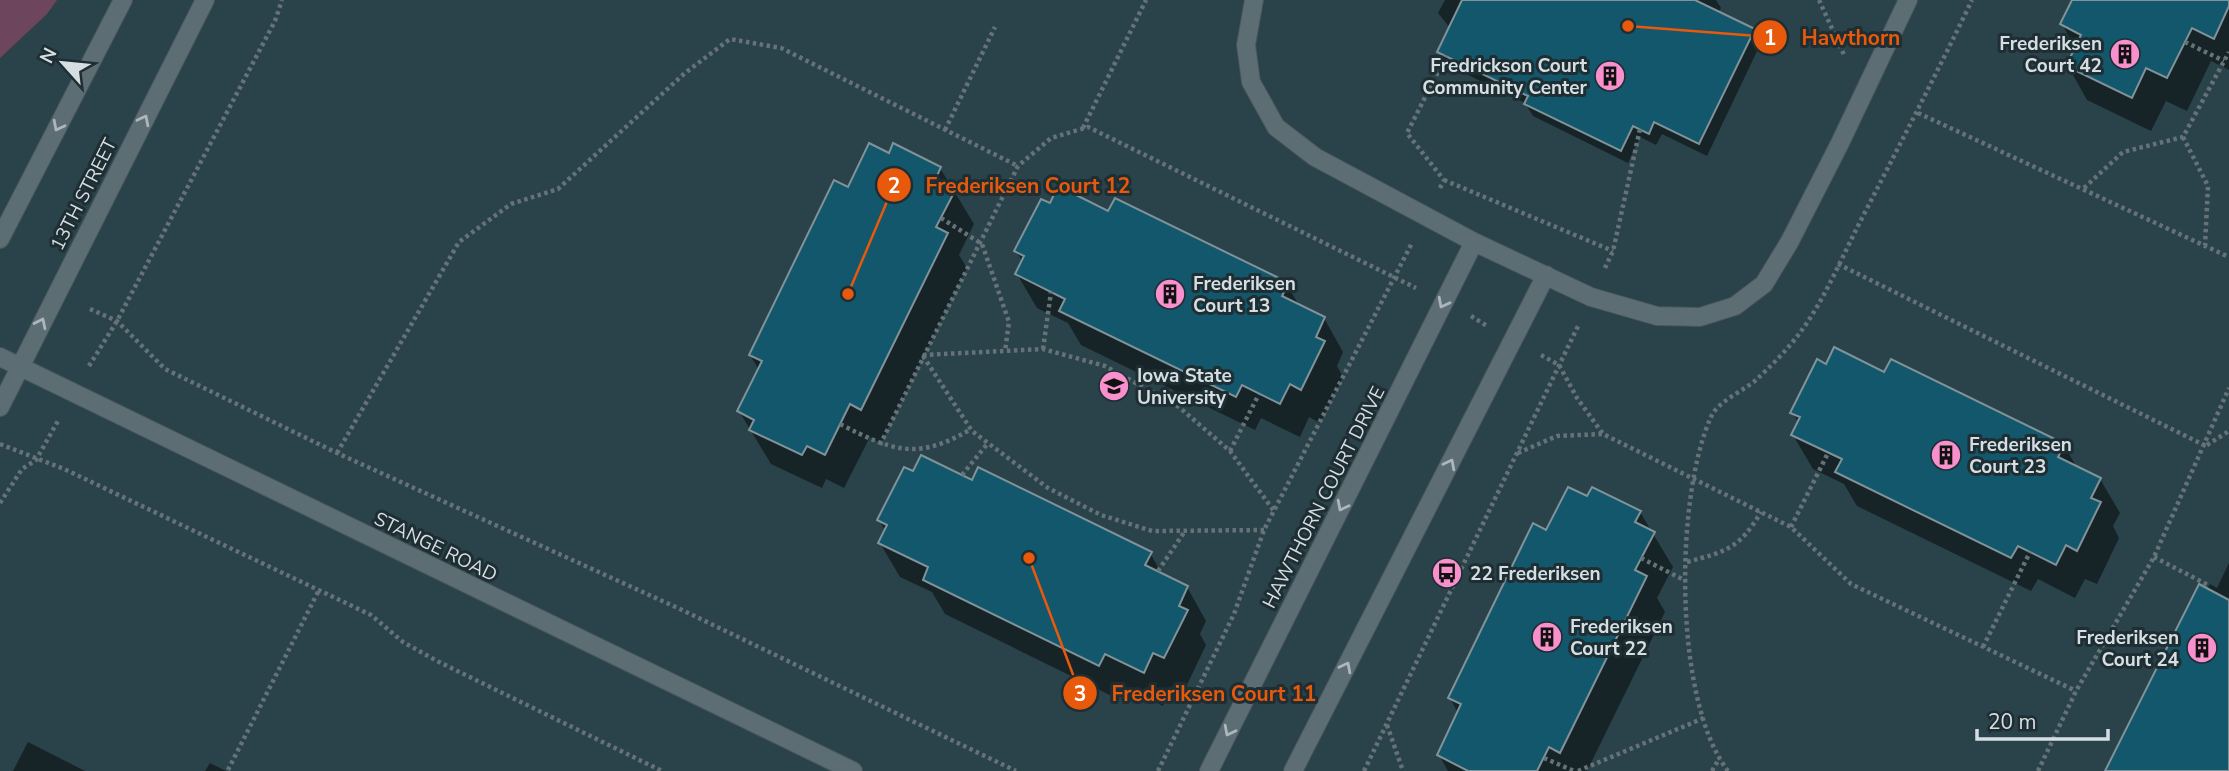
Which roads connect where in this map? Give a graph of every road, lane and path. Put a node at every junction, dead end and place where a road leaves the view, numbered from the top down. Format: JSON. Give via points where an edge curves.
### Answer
{"nodes":[{"id":1,"x":123,"y":0,"type":"edge"},
{"id":2,"x":205,"y":0,"type":"edge"},
{"id":3,"x":282,"y":0,"type":"edge"},
{"id":4,"x":1146,"y":0,"type":"edge"},
{"id":5,"x":1254,"y":0,"type":"edge"},
{"id":6,"x":1819,"y":0,"type":"edge"},
{"id":7,"x":1908,"y":0,"type":"edge"},
{"id":8,"x":1972,"y":0,"type":"edge"},
{"id":9,"x":995,"y":27,"type":"dead end"},
{"id":10,"x":2185,"y":42,"type":"dead end"},
{"id":11,"x":2229,"y":52,"type":"edge"},
{"id":12,"x":1446,"y":56,"type":"dead end"},
{"id":13,"x":2224,"y":61,"type":"junction"},
{"id":14,"x":1871,"y":80,"type":"junction"},
{"id":15,"x":1917,"y":113,"type":"junction"},
{"id":16,"x":1083,"y":129,"type":"junction"},
{"id":17,"x":1640,"y":129,"type":"dead end"},
{"id":18,"x":945,"y":130,"type":"junction"},
{"id":19,"x":2183,"y":136,"type":"junction"},
{"id":20,"x":1018,"y":166,"type":"junction"},
{"id":21,"x":1444,"y":180,"type":"junction"},
{"id":22,"x":2084,"y":188,"type":"junction"},
{"id":23,"x":1427,"y":217,"type":"junction"},
{"id":24,"x":941,"y":218,"type":"dead end"},
{"id":25,"x":0,"y":239,"type":"edge"},
{"id":26,"x":1474,"y":242,"type":"junction"},
{"id":27,"x":982,"y":244,"type":"junction"},
{"id":28,"x":2205,"y":246,"type":"junction"},
{"id":29,"x":1613,"y":251,"type":"junction"},
{"id":30,"x":2229,"y":257,"type":"edge"},
{"id":31,"x":1838,"y":264,"type":"junction"},
{"id":32,"x":1546,"y":275,"type":"junction"},
{"id":33,"x":1393,"y":277,"type":"junction"},
{"id":34,"x":1051,"y":292,"type":"dead end"},
{"id":35,"x":1591,"y":297,"type":"junction"},
{"id":36,"x":1444,"y":302,"type":"junction"},
{"id":37,"x":90,"y":309,"type":"dead end"},
{"id":38,"x":117,"y":321,"type":"junction"},
{"id":39,"x":1513,"y":340,"type":"junction"},
{"id":40,"x":103,"y":342,"type":"dead end"},
{"id":41,"x":1043,"y":349,"type":"junction"},
{"id":42,"x":1005,"y":351,"type":"junction"},
{"id":43,"x":922,"y":355,"type":"junction"},
{"id":44,"x":0,"y":357,"type":"edge"},
{"id":45,"x":1559,"y":365,"type":"junction"},
{"id":46,"x":20,"y":367,"type":"junction"},
{"id":47,"x":2229,"y":388,"type":"edge"},
{"id":48,"x":1259,"y":394,"type":"dead end"},
{"id":49,"x":0,"y":407,"type":"edge"},
{"id":50,"x":840,"y":424,"type":"dead end"},
{"id":51,"x":971,"y":429,"type":"junction"},
{"id":52,"x":2229,"y":431,"type":"edge"},
{"id":53,"x":1603,"y":434,"type":"junction"},
{"id":54,"x":988,"y":443,"type":"junction"},
{"id":55,"x":0,"y":444,"type":"edge"},
{"id":56,"x":44,"y":445,"type":"dead end"},
{"id":57,"x":880,"y":445,"type":"junction"},
{"id":58,"x":2206,"y":446,"type":"junction"},
{"id":59,"x":1230,"y":451,"type":"junction"},
{"id":60,"x":337,"y":453,"type":"junction"},
{"id":61,"x":1828,"y":453,"type":"dead end"},
{"id":62,"x":1517,"y":454,"type":"junction"},
{"id":63,"x":36,"y":460,"type":"junction"},
{"id":64,"x":962,"y":475,"type":"dead end"},
{"id":65,"x":1693,"y":476,"type":"junction"},
{"id":66,"x":0,"y":503,"type":"edge"},
{"id":67,"x":1274,"y":511,"type":"junction"},
{"id":68,"x":1761,"y":512,"type":"junction"},
{"id":69,"x":1791,"y":527,"type":"junction"},
{"id":70,"x":1264,"y":530,"type":"junction"},
{"id":71,"x":1185,"y":531,"type":"junction"},
{"id":72,"x":2030,"y":552,"type":"dead end"},
{"id":73,"x":2154,"y":557,"type":"junction"},
{"id":74,"x":1641,"y":558,"type":"dead end"},
{"id":75,"x":1687,"y":562,"type":"junction"},
{"id":76,"x":1158,"y":571,"type":"dead end"},
{"id":77,"x":1686,"y":581,"type":"junction"},
{"id":78,"x":2208,"y":585,"type":"dead end"},
{"id":79,"x":319,"y":590,"type":"junction"},
{"id":80,"x":1983,"y":647,"type":"junction"},
{"id":81,"x":2076,"y":691,"type":"junction"},
{"id":82,"x":1704,"y":718,"type":"junction"},
{"id":83,"x":1386,"y":724,"type":"junction"},
{"id":84,"x":1544,"y":758,"type":"dead end"},
{"id":85,"x":1718,"y":759,"type":"junction"},
{"id":86,"x":228,"y":770,"type":"edge"},
{"id":87,"x":662,"y":771,"type":"edge"},
{"id":88,"x":853,"y":771,"type":"edge"},
{"id":89,"x":1016,"y":771,"type":"edge"},
{"id":90,"x":1157,"y":771,"type":"edge"},
{"id":91,"x":1209,"y":771,"type":"edge"},
{"id":92,"x":1293,"y":771,"type":"edge"},
{"id":93,"x":1364,"y":771,"type":"edge"},
{"id":94,"x":1403,"y":771,"type":"edge"},
{"id":95,"x":1576,"y":771,"type":"edge"},
{"id":96,"x":1712,"y":771,"type":"edge"},
{"id":97,"x":1728,"y":771,"type":"edge"},
{"id":98,"x":2038,"y":771,"type":"edge"}],
"edges":[{"from":1,"to":25,"type":"street","one_way":true},
{"from":46,"to":2,"type":"street","name":"13TH STREET","one_way":true},
{"from":3,"to":38,"type":"path"},
{"from":4,"to":16,"type":"path"},
{"from":5,"to":23,"type":"street","via":[[1247,45],[1251,82],[1276,127],[1314,157]]},
{"from":6,"to":14,"type":"path","via":[[1849,65]]},
{"from":7,"to":14,"type":"street"},
{"from":8,"to":15,"type":"path"},
{"from":9,"to":18,"type":"path"},
{"from":10,"to":13,"type":"path"},
{"from":11,"to":13,"type":"path"},
{"from":12,"to":21,"type":"path","via":[[1407,133]]},
{"from":13,"to":19,"type":"path"},
{"from":14,"to":35,"type":"street","via":[[1764,284],[1735,306],[1700,317],[1657,316]]},
{"from":15,"to":22,"type":"path"},
{"from":15,"to":31,"type":"path"},
{"from":16,"to":20,"type":"path","via":[[1051,138]]},
{"from":16,"to":33,"type":"path","via":[[1088,127]]},
{"from":17,"to":29,"type":"path"},
{"from":18,"to":20,"type":"path"},
{"from":18,"to":60,"type":"path","via":[[781,48],[730,39],[685,73],[558,189],[510,204],[459,242]]},
{"from":19,"to":22,"type":"path","via":[[2123,152]]},
{"from":19,"to":28,"type":"path","via":[[2208,186]]},
{"from":20,"to":27,"type":"path"},
{"from":21,"to":23,"type":"path"},
{"from":21,"to":29,"type":"path"},
{"from":22,"to":28,"type":"path"},
{"from":23,"to":26,"type":"street"},
{"from":23,"to":33,"type":"path"},
{"from":24,"to":27,"type":"path"},
{"from":26,"to":32,"type":"street"},
{"from":26,"to":36,"type":"street","name":"HAWTHORN COURT DRIVE"},
{"from":27,"to":42,"type":"path","via":[[1009,322]]},
{"from":27,"to":43,"type":"path"},
{"from":28,"to":30,"type":"path"},
{"from":29,"to":35,"type":"path"},
{"from":31,"to":58,"type":"path"},
{"from":31,"to":65,"type":"path","via":[[1799,334],[1756,380],[1712,414]]},
{"from":32,"to":35,"type":"street"},
{"from":32,"to":39,"type":"street"},
{"from":33,"to":36,"type":"path"},
{"from":33,"to":67,"type":"path"},
{"from":34,"to":41,"type":"path"},
{"from":35,"to":45,"type":"path"},
{"from":36,"to":39,"type":"path"},
{"from":36,"to":91,"type":"street","name":"HAWTHORN COURT DRIVE","one_way":true},
{"from":37,"to":38,"type":"path"},
{"from":38,"to":40,"type":"path"},
{"from":38,"to":60,"type":"path","via":[[165,369]]},
{"from":39,"to":45,"type":"path"},
{"from":92,"to":39,"type":"street","one_way":true},
{"from":41,"to":42,"type":"path"},
{"from":41,"to":59,"type":"path","via":[[1115,372],[1179,407]]},
{"from":42,"to":43,"type":"path"},
{"from":43,"to":51,"type":"path"},
{"from":43,"to":57,"type":"path"},
{"from":44,"to":46,"type":"street","name":"STANGE ROAD"},
{"from":45,"to":53,"type":"path"},
{"from":45,"to":62,"type":"path"},
{"from":46,"to":49,"type":"street","name":"13TH STREET"},
{"from":46,"to":88,"type":"street","name":"STANGE ROAD"},
{"from":47,"to":58,"type":"path"},
{"from":48,"to":59,"type":"path"},
{"from":50,"to":57,"type":"path"},
{"from":51,"to":54,"type":"path"},
{"from":51,"to":57,"type":"path","via":[[944,445],[906,450]]},
{"from":52,"to":58,"type":"path"},
{"from":53,"to":62,"type":"path","via":[[1557,436]]},
{"from":53,"to":65,"type":"path"},
{"from":54,"to":64,"type":"path"},
{"from":54,"to":71,"type":"path","via":[[1048,488],[1101,515],[1152,531]]},
{"from":55,"to":63,"type":"path"},
{"from":56,"to":63,"type":"path"},
{"from":58,"to":73,"type":"path"},
{"from":59,"to":67,"type":"path"},
{"from":60,"to":89,"type":"path","via":[[680,609]]},
{"from":61,"to":69,"type":"path"},
{"from":62,"to":83,"type":"path"},
{"from":63,"to":66,"type":"path","via":[[22,469]]},
{"from":63,"to":79,"type":"path","via":[[64,469]]},
{"from":65,"to":68,"type":"path"},
{"from":65,"to":75,"type":"path"},
{"from":67,"to":70,"type":"path"},
{"from":68,"to":69,"type":"path"},
{"from":68,"to":75,"type":"path","via":[[1746,538],[1721,553]]},
{"from":69,"to":80,"type":"path","via":[[1851,584]]},
{"from":70,"to":71,"type":"path"},
{"from":70,"to":90,"type":"path","via":[[1238,604]]},
{"from":71,"to":76,"type":"path"},
{"from":72,"to":80,"type":"path"},
{"from":73,"to":78,"type":"path"},
{"from":73,"to":81,"type":"path"},
{"from":74,"to":77,"type":"path"},
{"from":75,"to":77,"type":"path"},
{"from":77,"to":82,"type":"path","via":[[1684,622]]},
{"from":79,"to":86,"type":"path"},
{"from":79,"to":87,"type":"path","via":[[371,615],[403,642],[437,661]]},
{"from":80,"to":81,"type":"path"},
{"from":81,"to":98,"type":"path"},
{"from":82,"to":85,"type":"path"},
{"from":82,"to":95,"type":"path"},
{"from":83,"to":93,"type":"path"},
{"from":83,"to":94,"type":"path"},
{"from":84,"to":95,"type":"path"},
{"from":85,"to":96,"type":"path"},
{"from":85,"to":97,"type":"path"}]}
